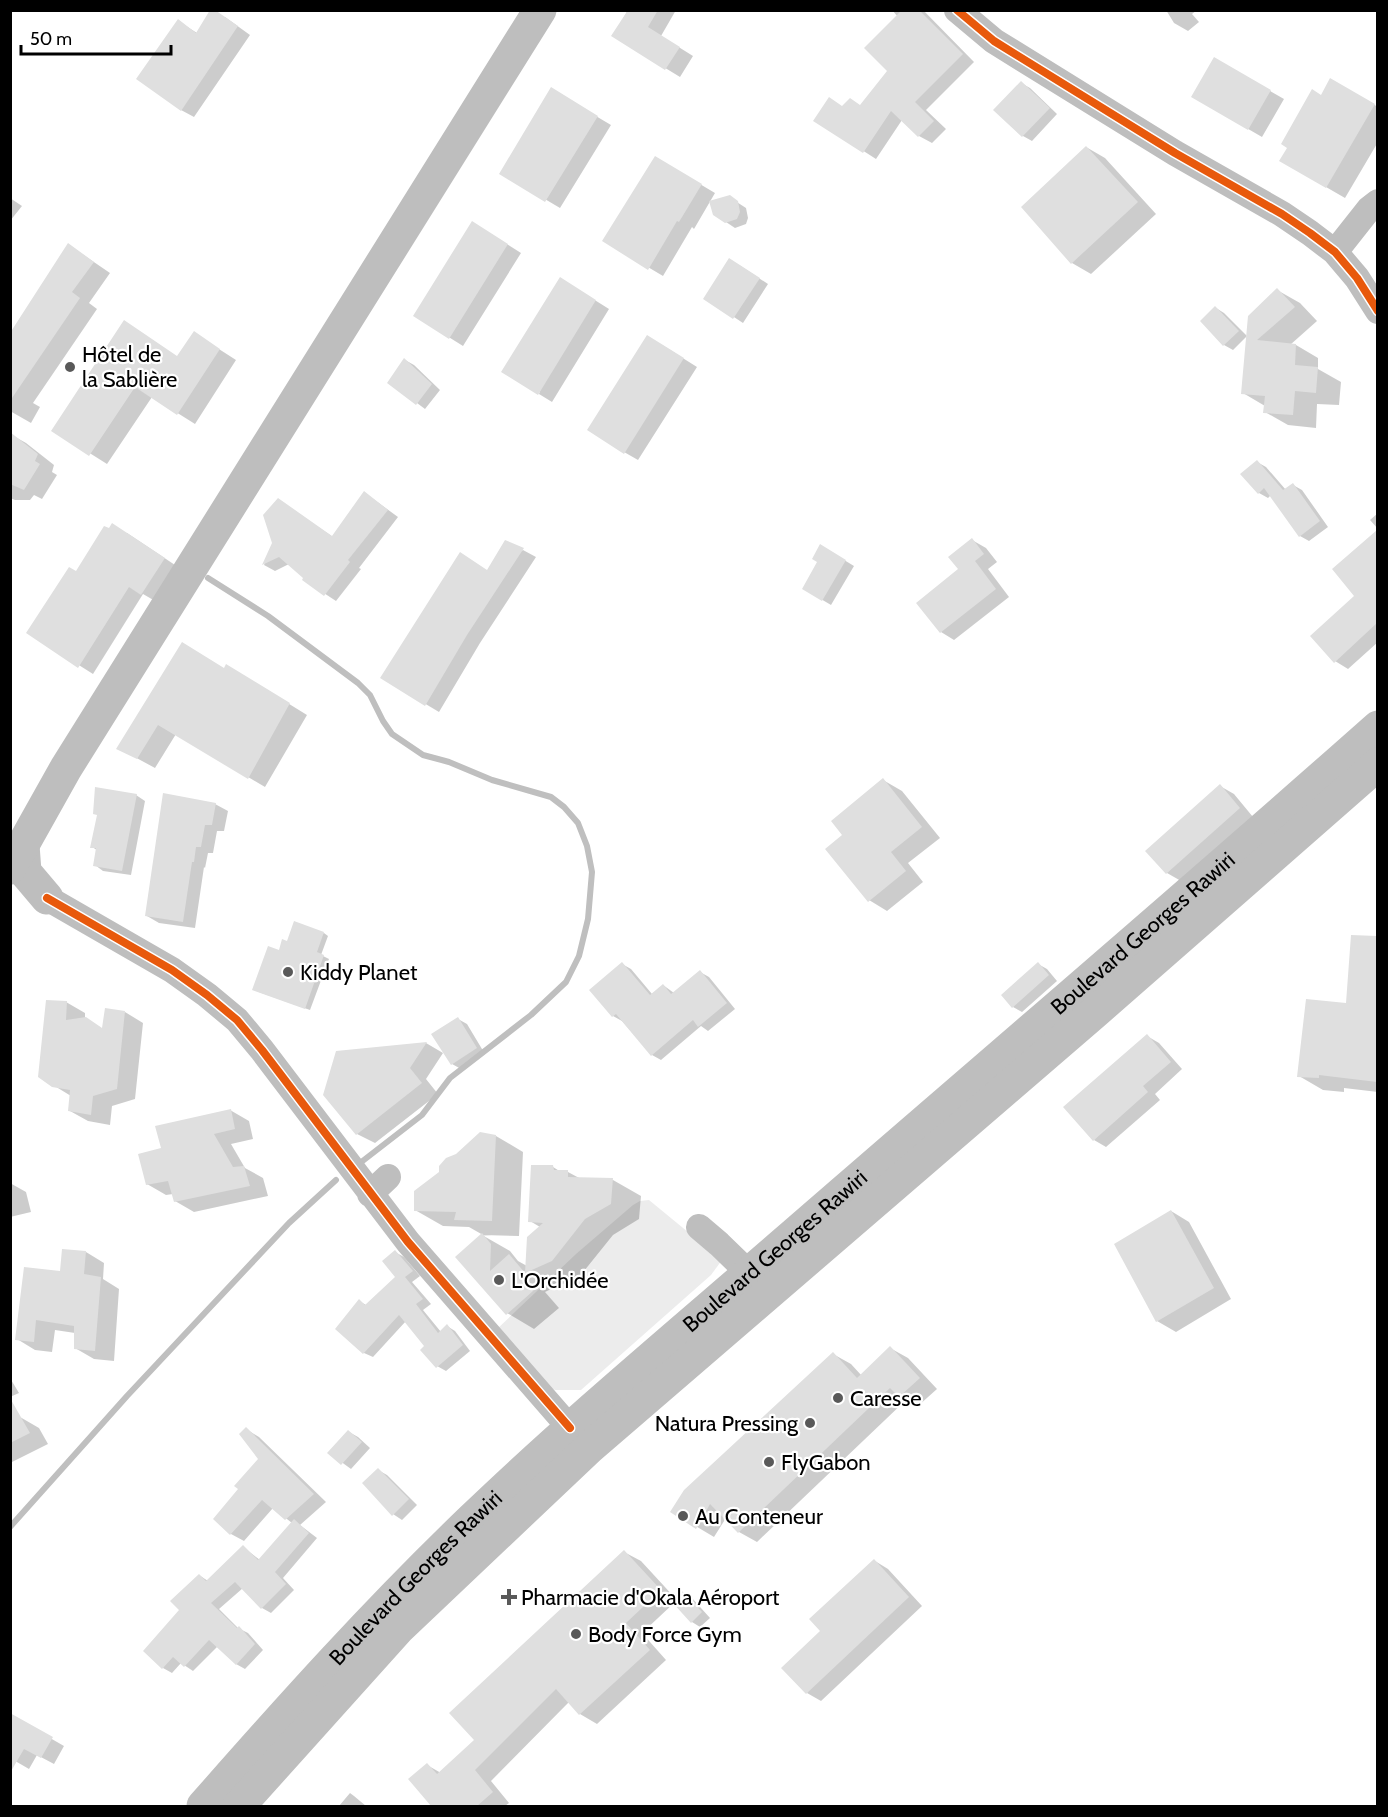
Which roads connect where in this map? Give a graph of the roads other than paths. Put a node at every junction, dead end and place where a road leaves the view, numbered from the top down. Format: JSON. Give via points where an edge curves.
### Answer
{"nodes":[{"id":1,"x":540,"y":10,"type":"edge"},
{"id":2,"x":957,"y":10,"type":"edge"},
{"id":3,"x":1377,"y":202,"type":"edge"},
{"id":4,"x":1335,"y":252,"type":"junction"},
{"id":5,"x":1377,"y":311,"type":"edge"},
{"id":6,"x":1377,"y":727,"type":"edge"},
{"id":7,"x":1377,"y":764,"type":"edge"},
{"id":8,"x":17,"y":856,"type":"edge"},
{"id":9,"x":10,"y":894,"type":"edge"},
{"id":10,"x":47,"y":898,"type":"junction"},
{"id":11,"x":699,"y":1227,"type":"dead end"},
{"id":12,"x":749,"y":1273,"type":"junction"},
{"id":13,"x":570,"y":1428,"type":"junction"},
{"id":14,"x":203,"y":1806,"type":"edge"},
{"id":15,"x":239,"y":1806,"type":"edge"}],
"edges":[{"from":1,"to":8,"type":"main road","via":[[66,768]]},
{"from":2,"to":4,"type":"street","via":[[994,41],[1282,214]]},
{"from":3,"to":4,"type":"street"},
{"from":4,"to":5,"type":"street"},
{"from":6,"to":12,"type":"main road","name":"Boulevard Georges Rawiri"},
{"from":7,"to":15,"type":"main road","name":"Boulevard Georges Rawiri","via":[[580,1456],[399,1628]]},
{"from":8,"to":10,"type":"main road"},
{"from":9,"to":10,"type":"main road"},
{"from":10,"to":13,"type":"street","via":[[172,970],[237,1020],[379,1185],[408,1242]]},
{"from":11,"to":12,"type":"street"},
{"from":12,"to":13,"type":"main road","name":"Boulevard Georges Rawiri"},
{"from":13,"to":14,"type":"main road","name":"Boulevard Georges Rawiri","via":[[381,1610]]}]}
